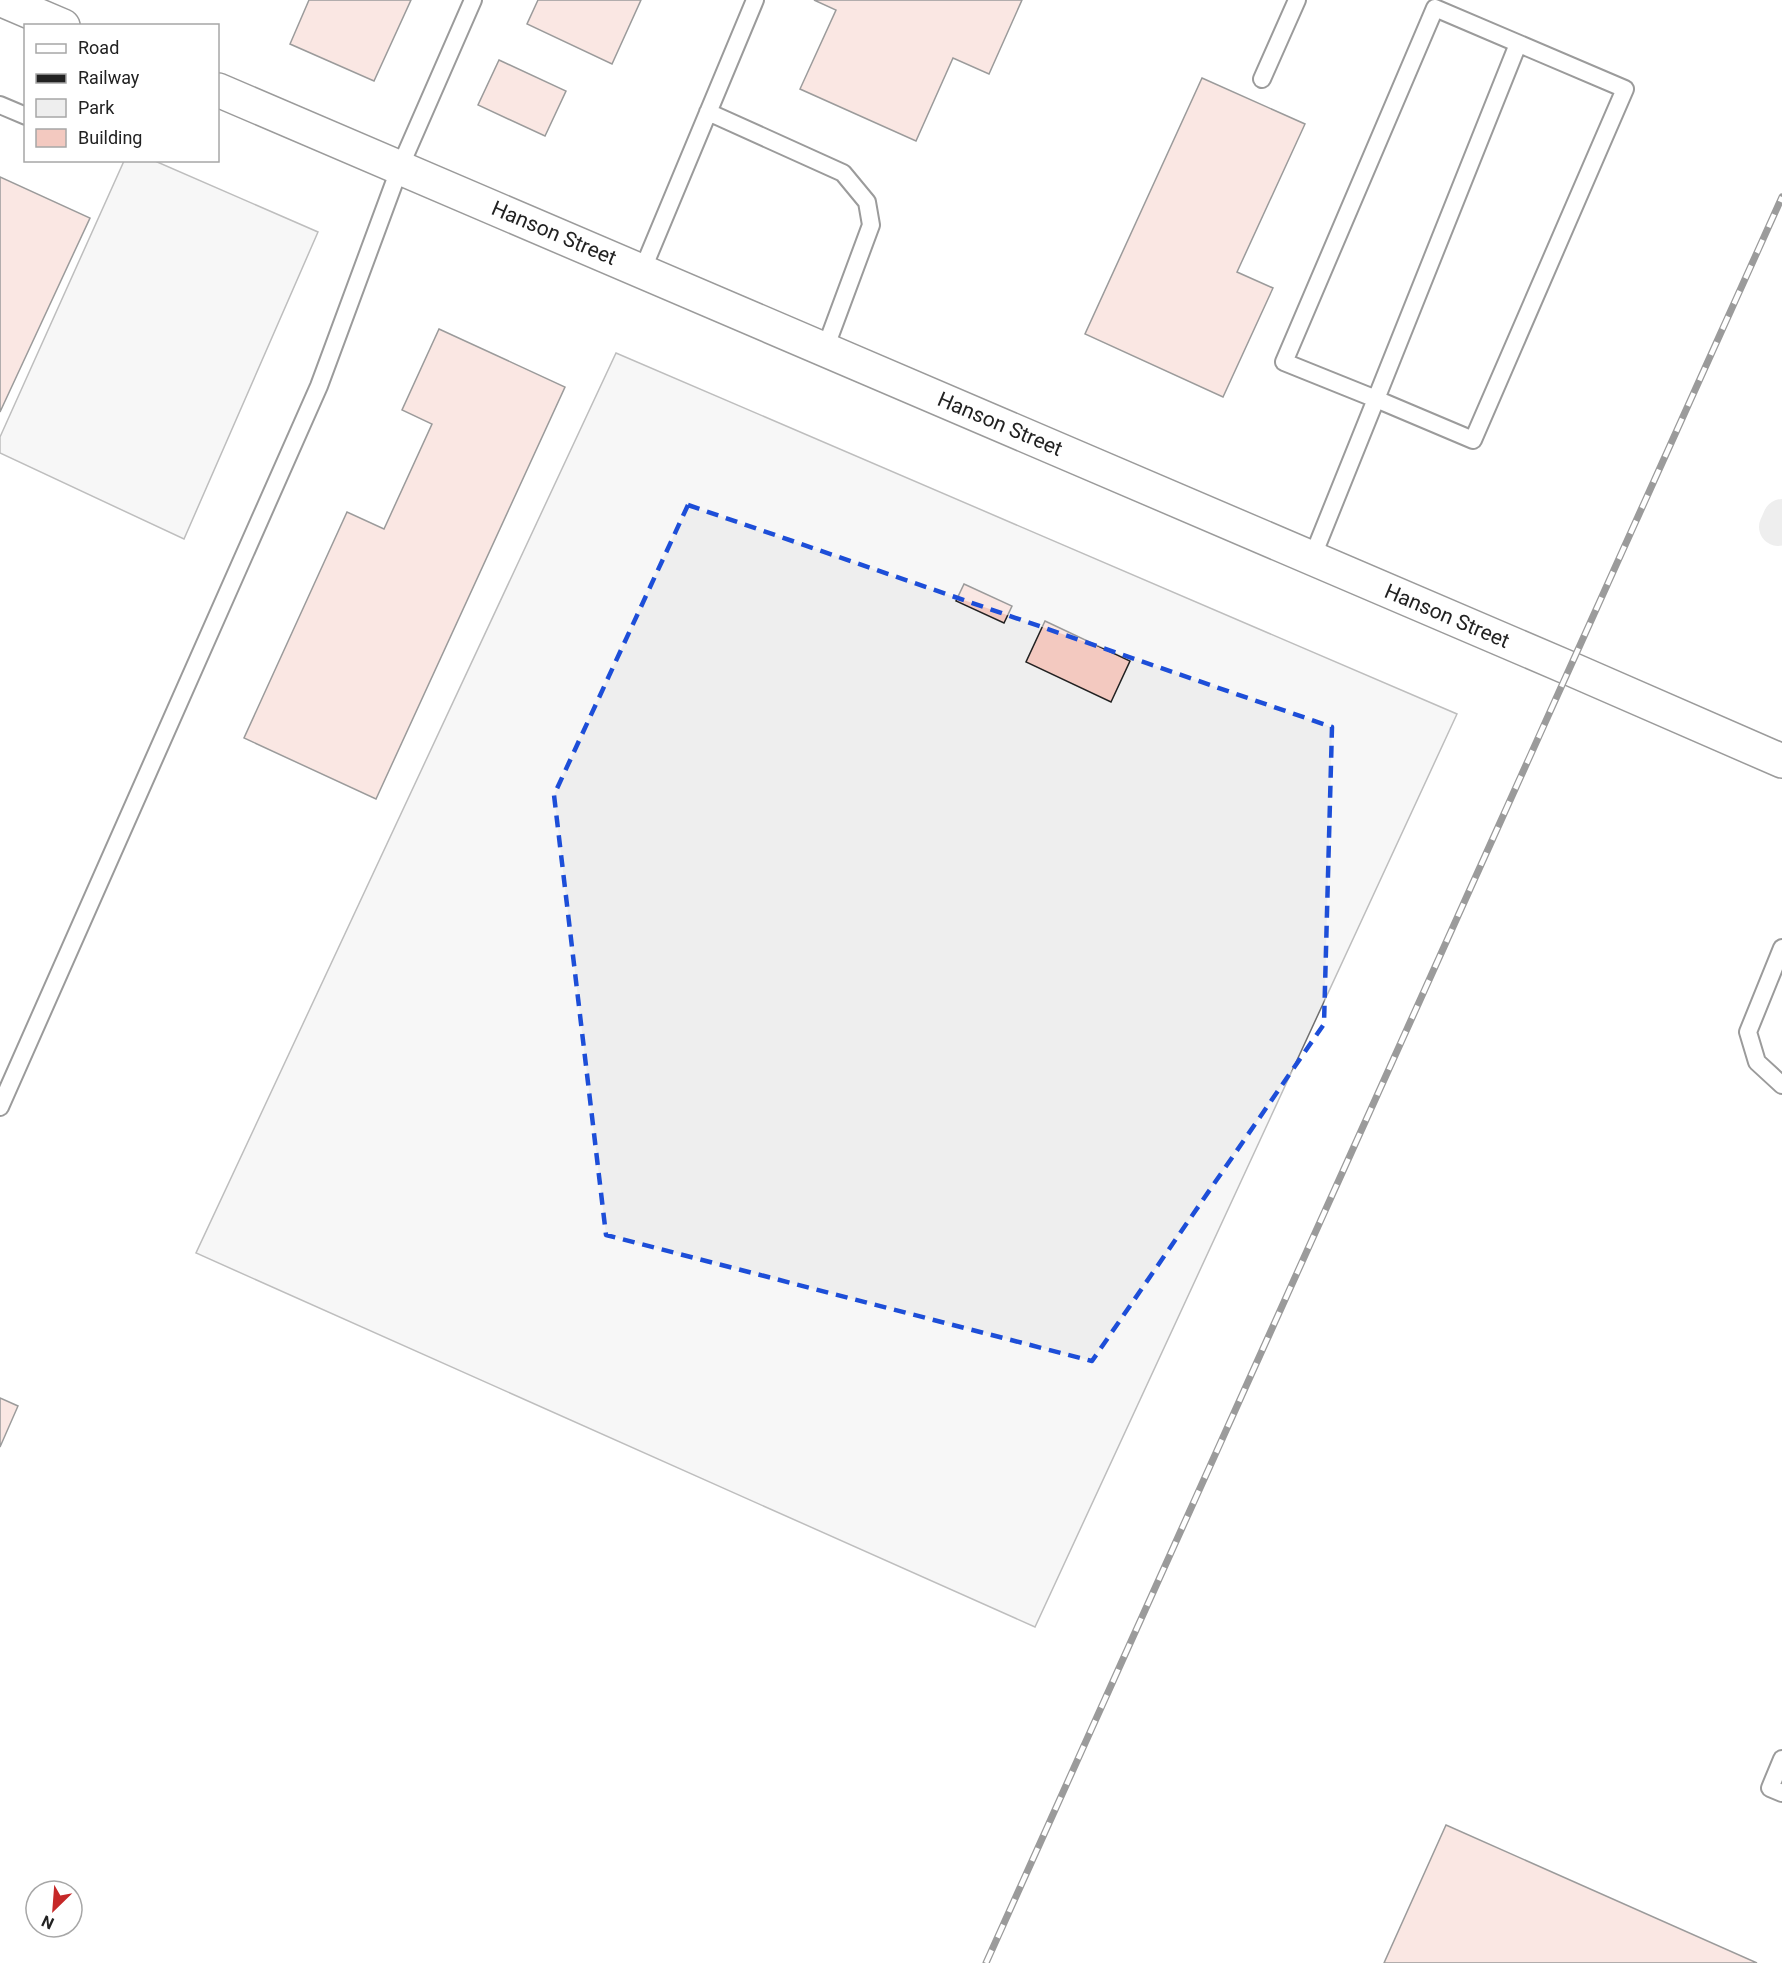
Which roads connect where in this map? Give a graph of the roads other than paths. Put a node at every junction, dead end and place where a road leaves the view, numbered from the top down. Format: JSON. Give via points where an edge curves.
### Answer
{"nodes":[{"id":1,"x":2,"y":0,"type":"edge"},
{"id":2,"x":473,"y":0,"type":"edge"},
{"id":3,"x":755,"y":0,"type":"edge"},
{"id":4,"x":1298,"y":0,"type":"edge"},
{"id":5,"x":55,"y":15,"type":"edge"},
{"id":6,"x":1518,"y":44,"type":"junction"},
{"id":7,"x":1262,"y":79,"type":"dead end"},
{"id":8,"x":219,"y":90,"type":"edge"},
{"id":9,"x":0,"y":105,"type":"edge"},
{"id":10,"x":708,"y":112,"type":"junction"},
{"id":11,"x":24,"y":115,"type":"edge"},
{"id":12,"x":400,"y":167,"type":"junction"},
{"id":13,"x":642,"y":271,"type":"junction"},
{"id":14,"x":825,"y":349,"type":"junction"},
{"id":15,"x":1376,"y":399,"type":"junction"},
{"id":16,"x":1312,"y":558,"type":"junction"},
{"id":17,"x":1782,"y":762,"type":"edge"},
{"id":18,"x":1782,"y":948,"type":"edge"},
{"id":19,"x":1782,"y":1084,"type":"edge"},
{"id":20,"x":0,"y":1107,"type":"edge"},
{"id":21,"x":1782,"y":1759,"type":"edge"},
{"id":22,"x":1782,"y":1793,"type":"edge"}],
"edges":[{"from":1,"to":5,"type":"street"},
{"from":2,"to":12,"type":"lane"},
{"from":3,"to":10,"type":"lane"},
{"from":4,"to":7,"type":"lane"},
{"from":6,"to":15,"type":"lane"},
{"from":6,"to":15,"type":"lane","via":[[1435,8],[1284,362]]},
{"from":6,"to":15,"type":"lane","via":[[1625,88],[1473,440]]},
{"from":8,"to":12,"type":"street","name":"Hanson Street"},
{"from":9,"to":11,"type":"lane"},
{"from":10,"to":13,"type":"lane"},
{"from":10,"to":14,"type":"lane","via":[[843,173],[867,202],[871,225]]},
{"from":12,"to":13,"type":"street","name":"Hanson Street"},
{"from":12,"to":20,"type":"lane","via":[[319,386]]},
{"from":13,"to":14,"type":"street","name":"Hanson Street"},
{"from":14,"to":16,"type":"street","name":"Hanson Street"},
{"from":15,"to":16,"type":"lane"},
{"from":16,"to":17,"type":"street","name":"Hanson Street"},
{"from":18,"to":19,"type":"lane","via":[[1748,1032],[1757,1062]]},
{"from":21,"to":22,"type":"lane","via":[[1770,1788]]}]}
